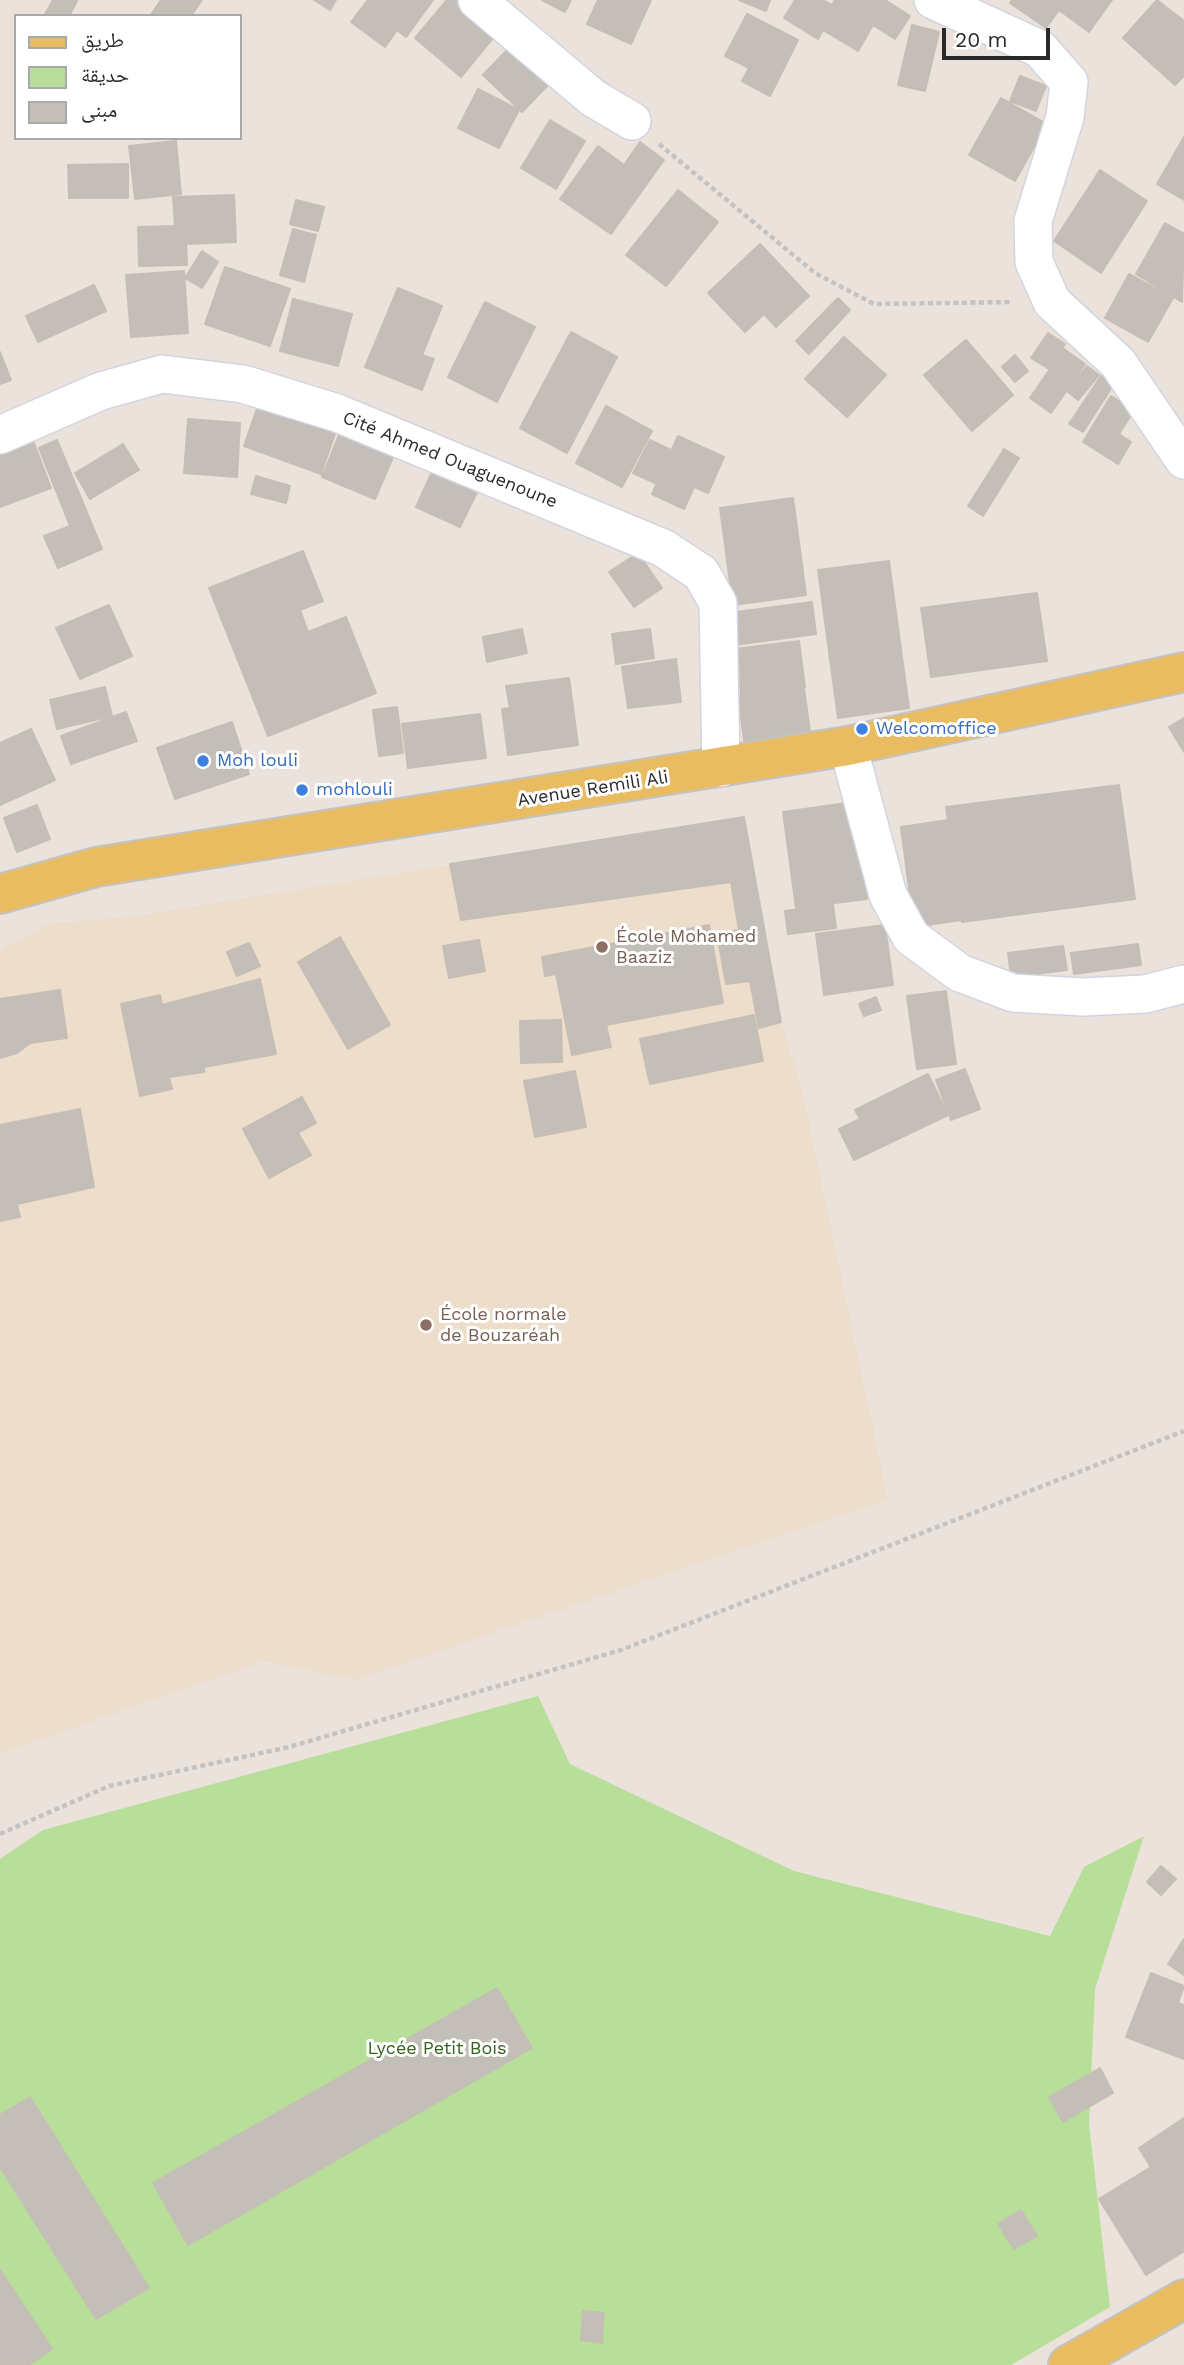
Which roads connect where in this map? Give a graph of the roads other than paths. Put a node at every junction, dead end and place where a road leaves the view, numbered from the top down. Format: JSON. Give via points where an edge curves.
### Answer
{"nodes":[{"id":1,"x":477,"y":0,"type":"edge"},
{"id":2,"x":933,"y":0,"type":"edge"},
{"id":3,"x":632,"y":121,"type":"road end"},
{"id":4,"x":0,"y":435,"type":"edge"},
{"id":5,"x":1184,"y":460,"type":"edge"},
{"id":6,"x":1184,"y":672,"type":"edge"},
{"id":7,"x":848,"y":746,"type":"junction"},
{"id":8,"x":721,"y":768,"type":"junction"},
{"id":9,"x":0,"y":894,"type":"edge"},
{"id":10,"x":1184,"y":984,"type":"edge"},
{"id":11,"x":1184,"y":2299,"type":"edge"},
{"id":12,"x":1068,"y":2365,"type":"edge"}],
"edges":[{"from":1,"to":3,"type":"street","via":[[593,98]]},
{"from":2,"to":5,"type":"street","via":[[1040,49],[1069,82],[1065,117],[1033,221],[1034,262],[1052,302],[1118,363]]},
{"from":4,"to":8,"type":"street","name":"Cité Ahmed Ouaguenoune","via":[[101,391],[162,374],[243,384],[337,413],[663,548],[701,573],[718,603]]},
{"from":6,"to":7,"type":"main road","name":"Avenue Remili Ali"},
{"from":7,"to":8,"type":"main road","name":"Avenue Remili Ali"},
{"from":7,"to":10,"type":"street","via":[[888,895],[911,937],[960,973],[1013,993],[1083,997],[1145,994]]},
{"from":8,"to":9,"type":"main road","name":"Avenue Remili Ali","via":[[96,867]]},
{"from":11,"to":12,"type":"main road"}]}
